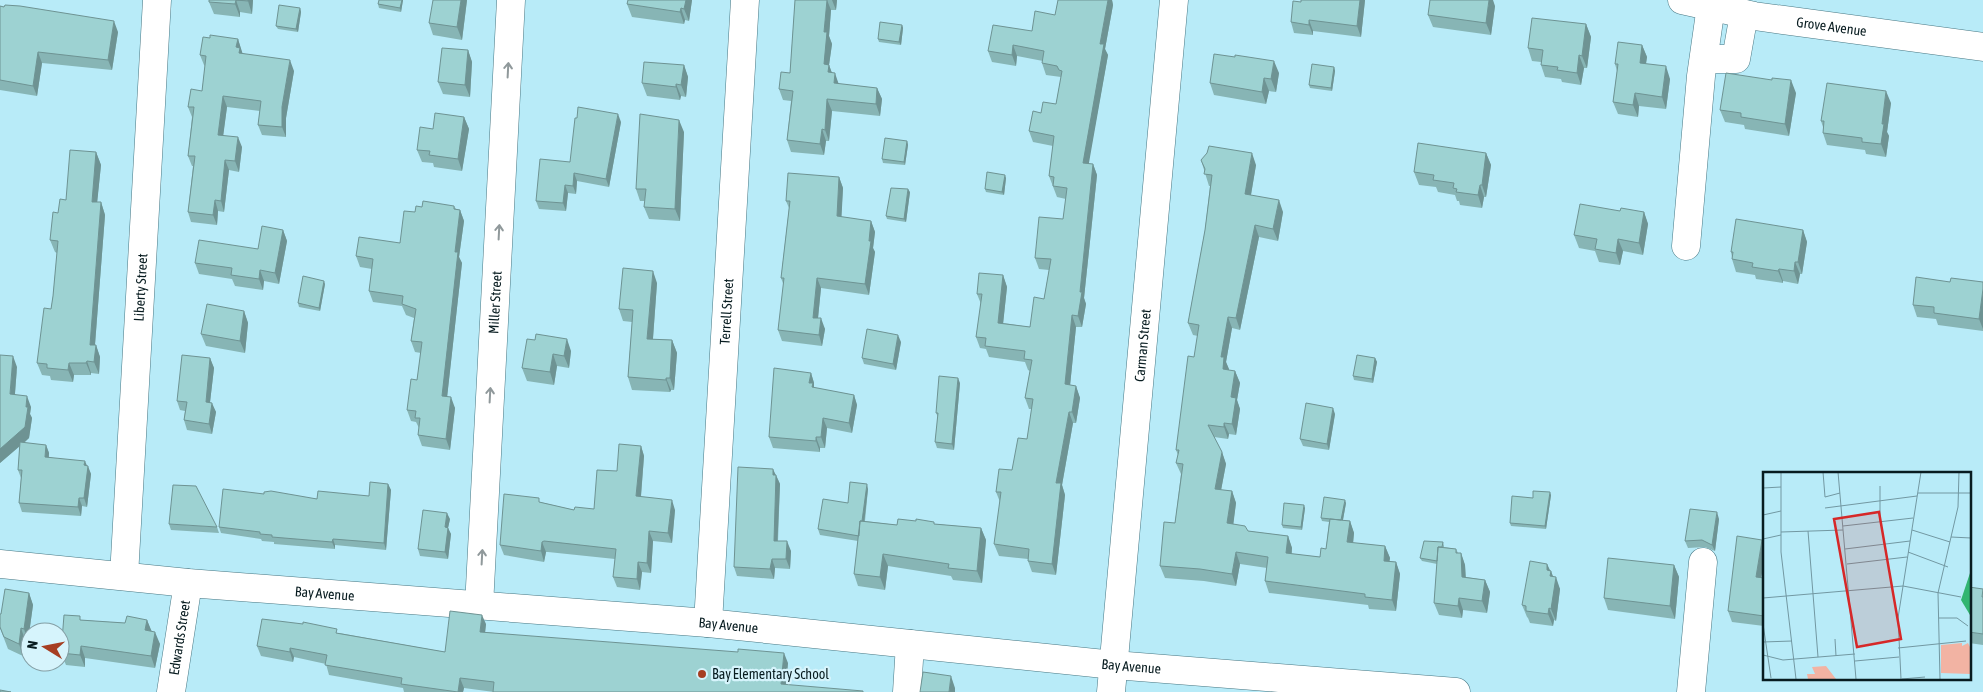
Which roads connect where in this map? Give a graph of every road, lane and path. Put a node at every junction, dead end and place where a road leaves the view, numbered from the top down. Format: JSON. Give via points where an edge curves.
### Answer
{"nodes":[{"id":1,"x":157,"y":0,"type":"edge"},
{"id":2,"x":511,"y":0,"type":"edge"},
{"id":3,"x":745,"y":0,"type":"edge"},
{"id":4,"x":1174,"y":0,"type":"edge"},
{"id":5,"x":1682,"y":0,"type":"edge"},
{"id":6,"x":1711,"y":6,"type":"junction"},
{"id":7,"x":1744,"y":14,"type":"junction"},
{"id":8,"x":1983,"y":46,"type":"edge"},
{"id":9,"x":1704,"y":59,"type":"junction"},
{"id":10,"x":1686,"y":246,"type":"dead end"},
{"id":11,"x":1702,"y":562,"type":"dead end"},
{"id":12,"x":0,"y":564,"type":"edge"},
{"id":13,"x":124,"y":576,"type":"junction"},
{"id":14,"x":188,"y":583,"type":"junction"},
{"id":15,"x":479,"y":606,"type":"junction"},
{"id":16,"x":708,"y":622,"type":"junction"},
{"id":17,"x":910,"y":644,"type":"junction"},
{"id":18,"x":1114,"y":665,"type":"junction"},
{"id":19,"x":171,"y":692,"type":"edge"},
{"id":20,"x":906,"y":692,"type":"edge"},
{"id":21,"x":1111,"y":692,"type":"edge"},
{"id":22,"x":1456,"y":692,"type":"edge"},
{"id":23,"x":1691,"y":692,"type":"edge"}],
"edges":[{"from":1,"to":13,"type":"street","name":"Liberty Street"},
{"from":15,"to":2,"type":"street","name":"Miller Street","one_way":true},
{"from":3,"to":16,"type":"street","name":"Terrell Street"},
{"from":4,"to":18,"type":"street","name":"Carman Street"},
{"from":5,"to":6,"type":"street","name":"Grove Avenue"},
{"from":6,"to":7,"type":"street","name":"Grove Avenue"},
{"from":6,"to":9,"type":"street"},
{"from":7,"to":8,"type":"street","name":"Grove Avenue"},
{"from":7,"to":9,"type":"street","via":[[1736,59]]},
{"from":9,"to":10,"type":"street"},
{"from":11,"to":23,"type":"street"},
{"from":12,"to":13,"type":"street","name":"Bay Avenue"},
{"from":13,"to":14,"type":"street","name":"Bay Avenue"},
{"from":14,"to":15,"type":"street","name":"Bay Avenue"},
{"from":14,"to":19,"type":"street","name":"Edwards Street"},
{"from":15,"to":16,"type":"street","name":"Bay Avenue"},
{"from":16,"to":17,"type":"street","name":"Bay Avenue"},
{"from":17,"to":18,"type":"street","name":"Bay Avenue"},
{"from":17,"to":20,"type":"street"},
{"from":18,"to":21,"type":"street","name":"Carman Street"},
{"from":18,"to":22,"type":"street","name":"Bay Avenue"}]}
